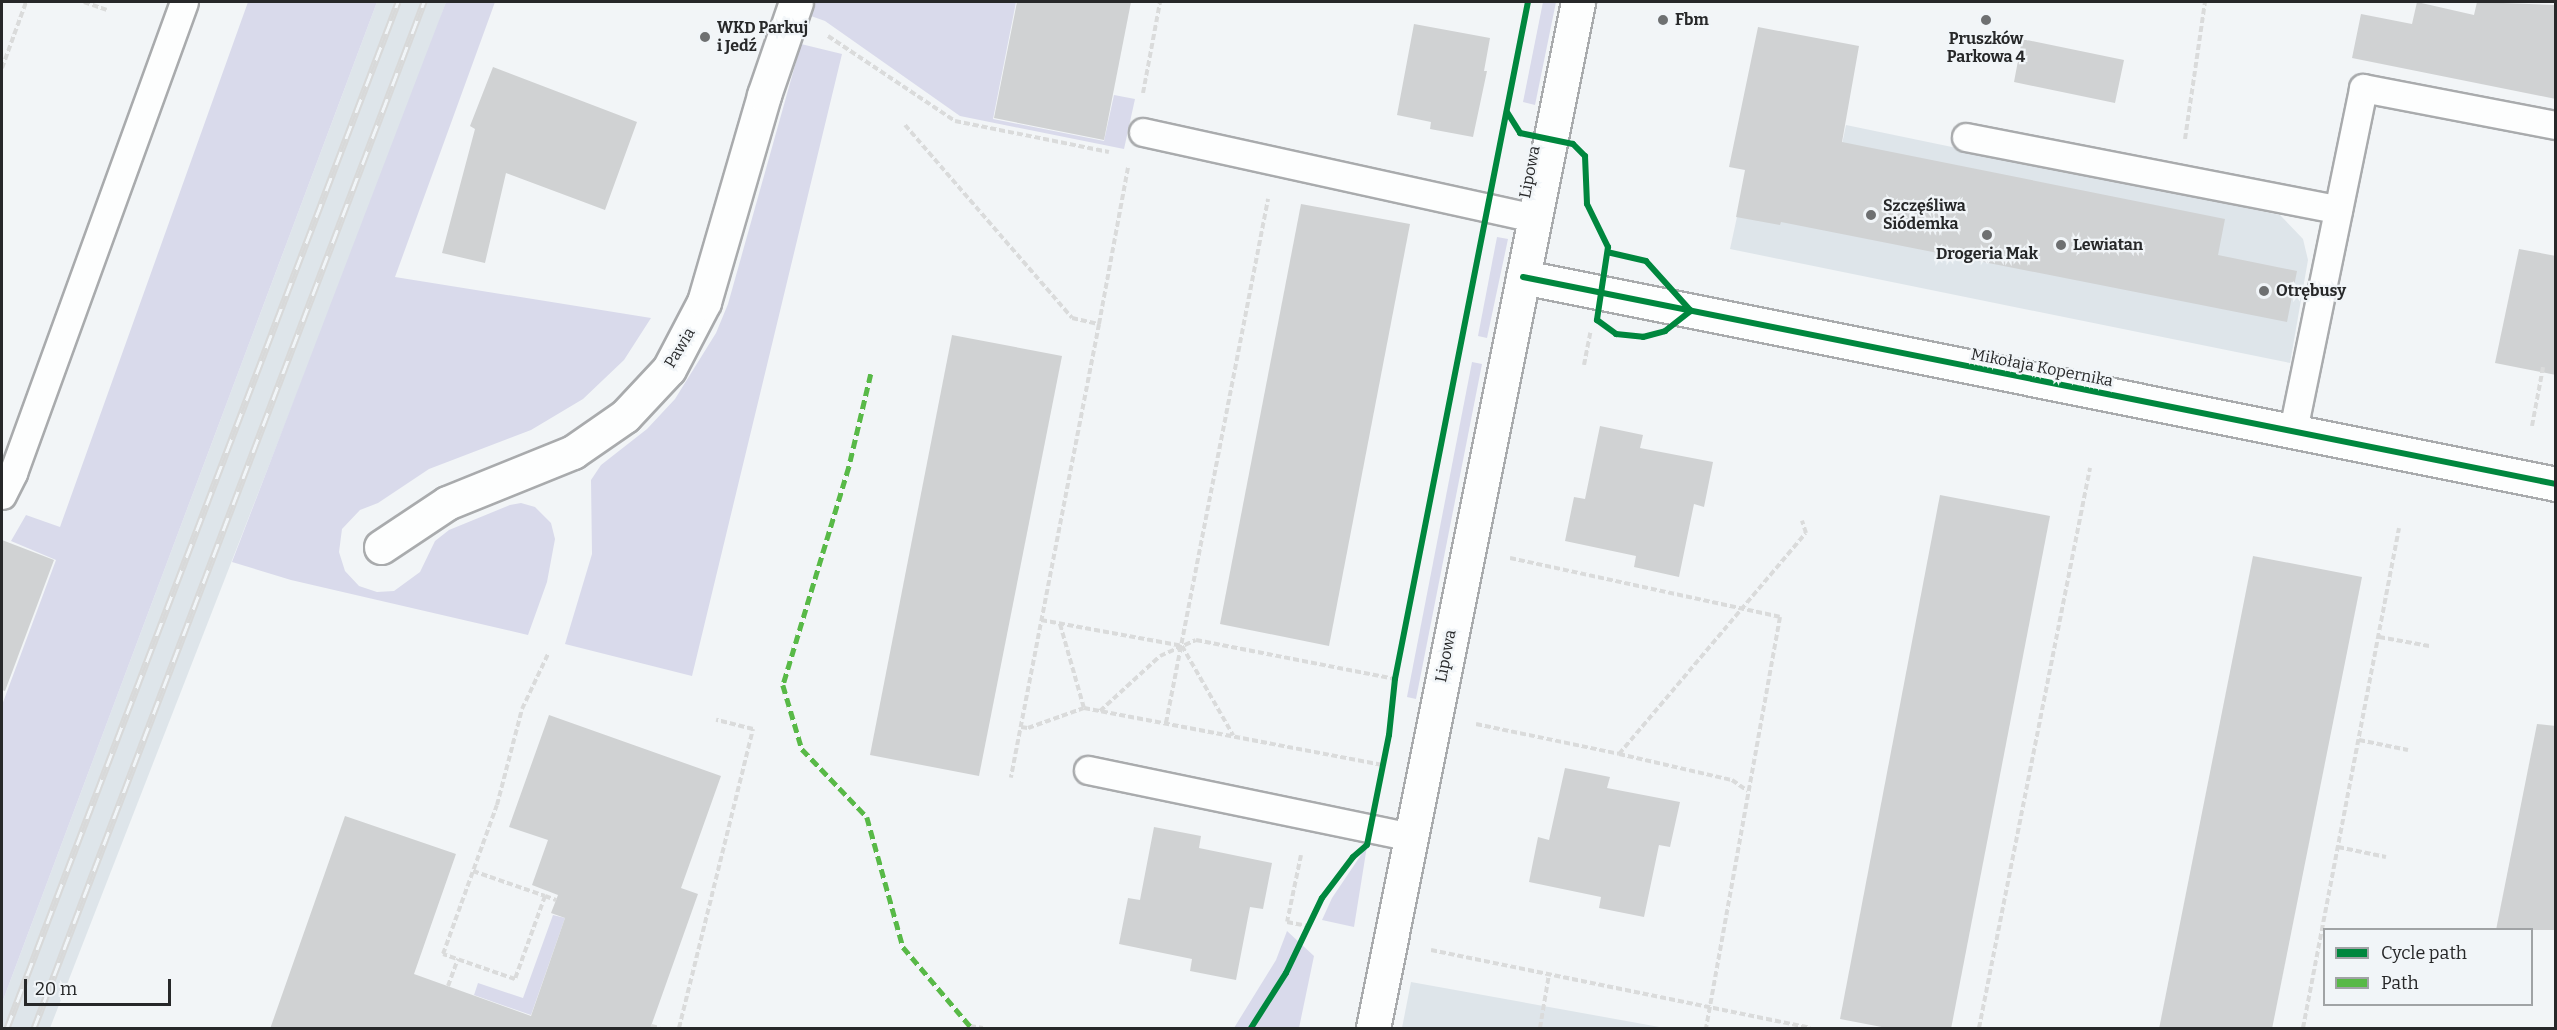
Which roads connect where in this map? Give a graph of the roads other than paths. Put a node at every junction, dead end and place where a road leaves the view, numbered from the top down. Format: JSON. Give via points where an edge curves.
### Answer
{"nodes":[{"id":1,"x":184,"y":2,"type":"edge"},
{"id":2,"x":796,"y":2,"type":"edge"},
{"id":3,"x":1578,"y":2,"type":"edge"},
{"id":4,"x":2556,"y":125,"type":"edge"},
{"id":5,"x":1143,"y":132,"type":"dead end"},
{"id":6,"x":1966,"y":137,"type":"dead end"},
{"id":7,"x":2338,"y":209,"type":"junction"},
{"id":8,"x":1535,"y":218,"type":"junction"},
{"id":9,"x":1523,"y":277,"type":"junction"},
{"id":10,"x":2293,"y":430,"type":"junction"},
{"id":11,"x":2556,"y":484,"type":"edge"},
{"id":12,"x":2,"y":495,"type":"edge"},
{"id":13,"x":381,"y":547,"type":"dead end"},
{"id":14,"x":1088,"y":770,"type":"dead end"},
{"id":15,"x":1412,"y":837,"type":"junction"},
{"id":16,"x":1373,"y":1029,"type":"edge"}],
"edges":[{"from":1,"to":12,"type":"lane"},
{"from":2,"to":13,"type":"street","name":"Pawia","via":[[764,95],[704,302],[669,369],[625,416],[573,453],[447,503]]},
{"from":3,"to":8,"type":"street","name":"Lipowa"},
{"from":4,"to":7,"type":"lane","via":[[2363,88]]},
{"from":5,"to":8,"type":"lane"},
{"from":6,"to":7,"type":"lane"},
{"from":7,"to":10,"type":"lane"},
{"from":8,"to":9,"type":"street","name":"Lipowa"},
{"from":9,"to":10,"type":"street","name":"Mikołaja Kopernika","via":[[1840,344]]},
{"from":9,"to":15,"type":"street","name":"Lipowa"},
{"from":10,"to":11,"type":"street","name":"Mikołaja Kopernika"},
{"from":14,"to":15,"type":"lane"},
{"from":15,"to":16,"type":"street","name":"Lipowa"}]}
